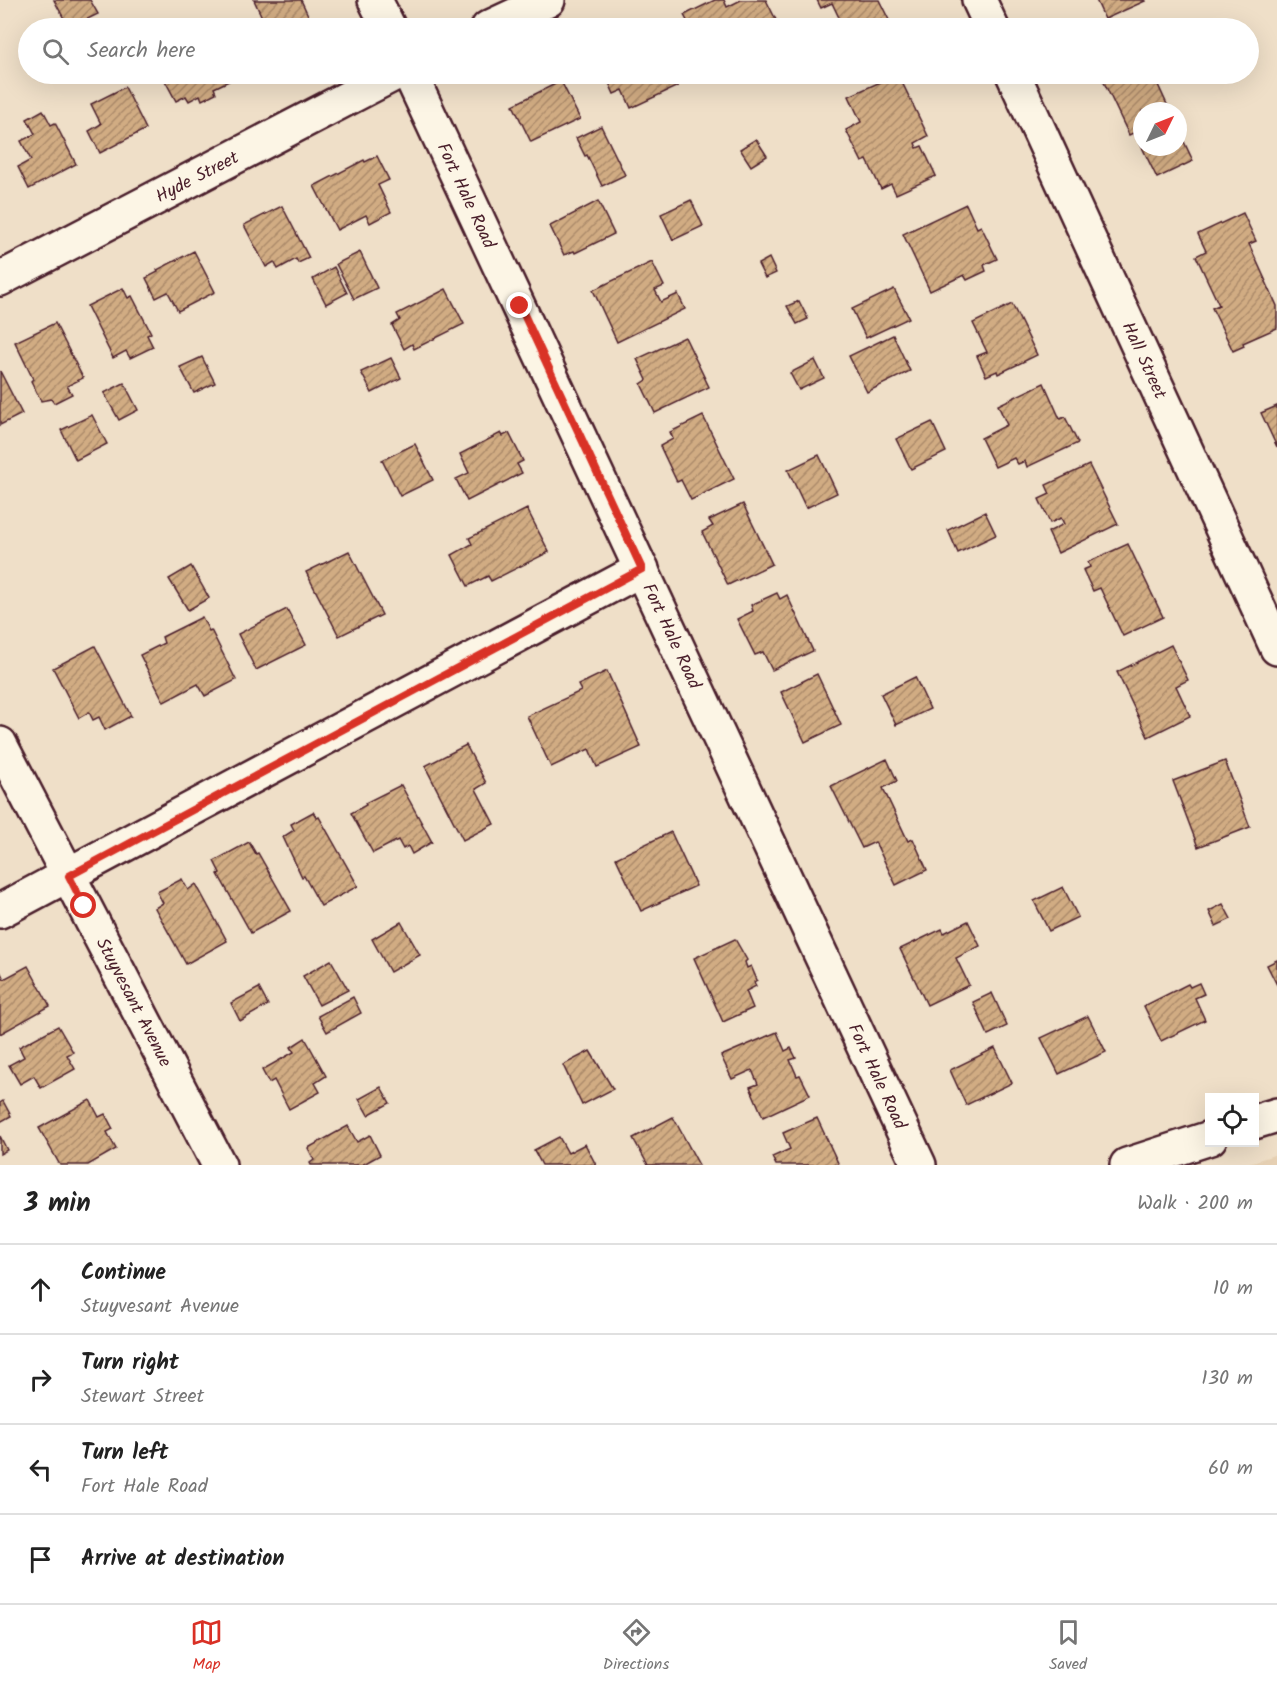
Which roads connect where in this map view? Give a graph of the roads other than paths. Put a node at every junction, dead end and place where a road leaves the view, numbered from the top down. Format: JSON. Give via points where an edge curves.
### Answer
{"nodes":[{"id":1,"x":375,"y":0,"type":"edge"},
{"id":2,"x":548,"y":0,"type":"edge"},
{"id":3,"x":979,"y":0,"type":"edge"},
{"id":4,"x":383,"y":18,"type":"edge"},
{"id":5,"x":509,"y":18,"type":"edge"},
{"id":6,"x":987,"y":18,"type":"edge"},
{"id":7,"x":375,"y":84,"type":"edge"},
{"id":8,"x":415,"y":84,"type":"edge"},
{"id":9,"x":1018,"y":84,"type":"edge"},
{"id":10,"x":0,"y":279,"type":"edge"},
{"id":11,"x":642,"y":569,"type":"junction"},
{"id":12,"x":1277,"y":648,"type":"edge"},
{"id":13,"x":0,"y":744,"type":"edge"},
{"id":14,"x":69,"y":876,"type":"junction"},
{"id":15,"x":0,"y":911,"type":"edge"},
{"id":16,"x":1277,"y":1115,"type":"edge"},
{"id":17,"x":1259,"y":1120,"type":"edge"},
{"id":18,"x":1205,"y":1138,"type":"edge"},
{"id":19,"x":219,"y":1165,"type":"edge"},
{"id":20,"x":919,"y":1165,"type":"edge"},
{"id":21,"x":1127,"y":1165,"type":"edge"}],
"edges":[{"from":1,"to":4,"type":"street"},
{"from":2,"to":5,"type":"street"},
{"from":3,"to":6,"type":"street"},
{"from":7,"to":10,"type":"street","name":"Hyde Street"},
{"from":8,"to":11,"type":"street","name":"Fort Hale Road"},
{"from":9,"to":12,"type":"street","name":"Hall Street"},
{"from":11,"to":14,"type":"street"},
{"from":11,"to":20,"type":"street","name":"Fort Hale Road"},
{"from":13,"to":14,"type":"street","name":"Stuyvesant Avenue"},
{"from":14,"to":15,"type":"street"},
{"from":14,"to":19,"type":"street","name":"Stuyvesant Avenue"},
{"from":16,"to":17,"type":"street"},
{"from":18,"to":21,"type":"street"}]}
